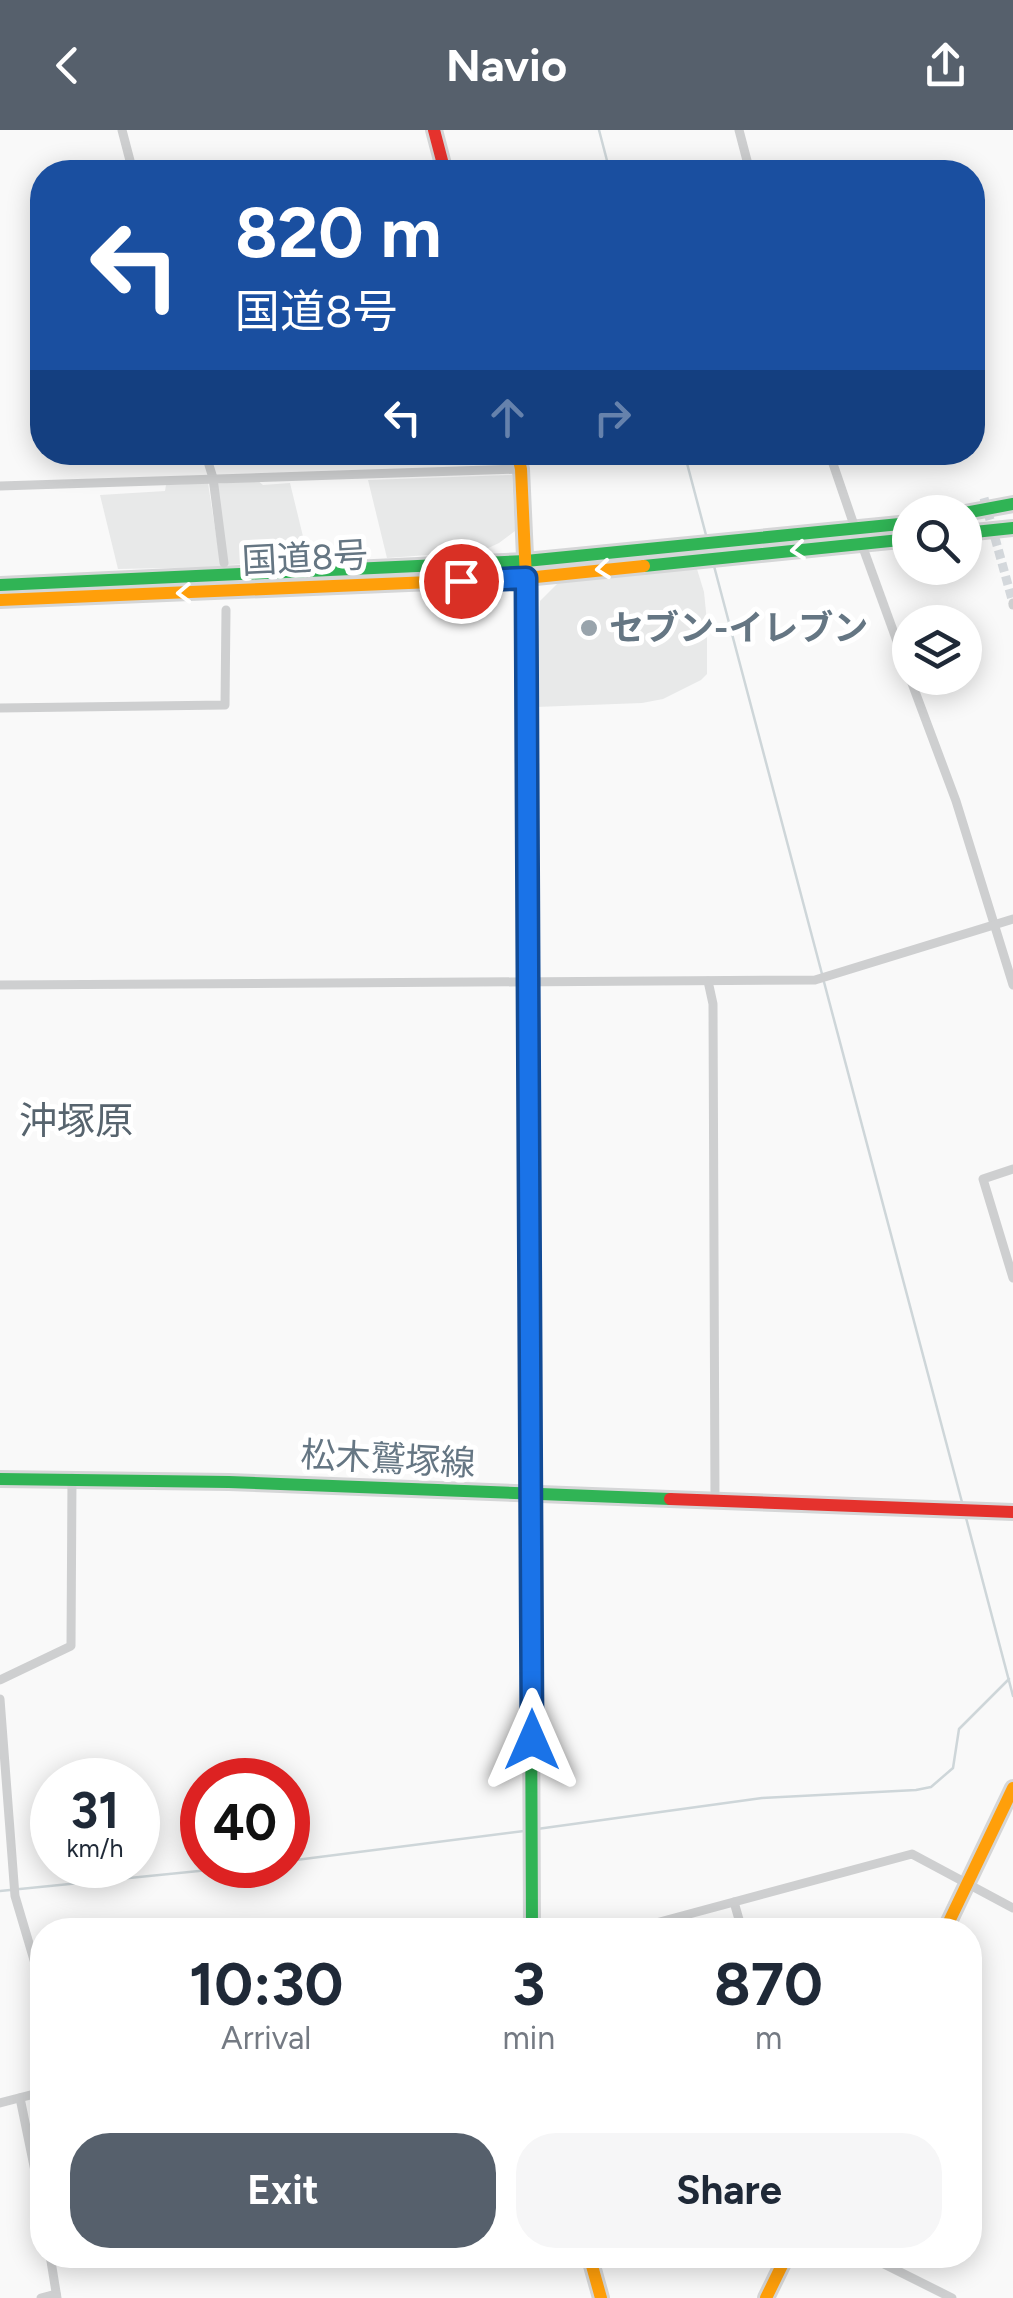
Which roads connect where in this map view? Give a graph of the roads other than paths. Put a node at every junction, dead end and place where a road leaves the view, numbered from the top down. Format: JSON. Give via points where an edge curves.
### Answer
{"nodes":[{"id":1,"x":122,"y":130,"type":"edge"},
{"id":2,"x":434,"y":130,"type":"edge"},
{"id":3,"x":739,"y":130,"type":"edge"},
{"id":4,"x":130,"y":160,"type":"edge"},
{"id":5,"x":442,"y":160,"type":"edge"},
{"id":6,"x":747,"y":160,"type":"edge"},
{"id":7,"x":208,"y":465,"type":"edge"},
{"id":8,"x":520,"y":465,"type":"edge"},
{"id":9,"x":833,"y":465,"type":"edge"},
{"id":10,"x":521,"y":468,"type":"junction"},
{"id":11,"x":212,"y":478,"type":"junction"},
{"id":12,"x":0,"y":486,"type":"edge"},
{"id":13,"x":1013,"y":504,"type":"edge"},
{"id":14,"x":982,"y":511,"type":"edge"},
{"id":15,"x":1013,"y":513,"type":"edge"},
{"id":16,"x":982,"y":514,"type":"edge"},
{"id":17,"x":892,"y":525,"type":"edge"},
{"id":18,"x":855,"y":528,"type":"junction"},
{"id":19,"x":1013,"y":532,"type":"edge"},
{"id":20,"x":982,"y":533,"type":"edge"},
{"id":21,"x":892,"y":541,"type":"edge"},
{"id":22,"x":862,"y":545,"type":"junction"},
{"id":23,"x":526,"y":561,"type":"junction"},
{"id":24,"x":224,"y":563,"type":"dead end"},
{"id":25,"x":526,"y":578,"type":"junction"},
{"id":26,"x":0,"y":585,"type":"edge"},
{"id":27,"x":0,"y":600,"type":"edge"},
{"id":28,"x":226,"y":610,"type":"dead end"},
{"id":29,"x":892,"y":628,"type":"edge"},
{"id":30,"x":917,"y":695,"type":"edge"},
{"id":31,"x":0,"y":708,"type":"edge"},
{"id":32,"x":1013,"y":919,"type":"edge"},
{"id":33,"x":994,"y":924,"type":"junction"},
{"id":34,"x":708,"y":981,"type":"junction"},
{"id":35,"x":529,"y":982,"type":"junction"},
{"id":36,"x":0,"y":985,"type":"edge"},
{"id":37,"x":1013,"y":985,"type":"edge"},
{"id":38,"x":1013,"y":1169,"type":"edge"},
{"id":39,"x":1013,"y":1278,"type":"edge"},
{"id":40,"x":72,"y":1478,"type":"junction"},
{"id":41,"x":0,"y":1480,"type":"edge"},
{"id":42,"x":530,"y":1495,"type":"junction"},
{"id":43,"x":716,"y":1500,"type":"junction"},
{"id":44,"x":1008,"y":1512,"type":"edge"},
{"id":45,"x":0,"y":1680,"type":"edge"},
{"id":46,"x":0,"y":1699,"type":"edge"},
{"id":47,"x":1013,"y":1788,"type":"edge"},
{"id":48,"x":967,"y":1885,"type":"junction"},
{"id":49,"x":734,"y":1902,"type":"junction"},
{"id":50,"x":1013,"y":1908,"type":"edge"},
{"id":51,"x":532,"y":1918,"type":"edge"},
{"id":52,"x":675,"y":1918,"type":"edge"},
{"id":53,"x":739,"y":1918,"type":"edge"},
{"id":54,"x":951,"y":1918,"type":"edge"},
{"id":55,"x":30,"y":1947,"type":"edge"},
{"id":56,"x":30,"y":2095,"type":"edge"},
{"id":57,"x":20,"y":2098,"type":"junction"},
{"id":58,"x":0,"y":2103,"type":"edge"},
{"id":59,"x":30,"y":2147,"type":"edge"},
{"id":60,"x":52,"y":2268,"type":"edge"},
{"id":61,"x":593,"y":2268,"type":"edge"},
{"id":62,"x":781,"y":2268,"type":"edge"},
{"id":63,"x":892,"y":2268,"type":"edge"},
{"id":64,"x":56,"y":2296,"type":"edge"},
{"id":65,"x":41,"y":2298,"type":"edge"},
{"id":66,"x":601,"y":2298,"type":"edge"},
{"id":67,"x":766,"y":2298,"type":"edge"},
{"id":68,"x":952,"y":2298,"type":"edge"}],
"edges":[{"from":1,"to":4,"type":"street"},
{"from":2,"to":5,"type":"main road"},
{"from":3,"to":6,"type":"street"},
{"from":7,"to":11,"type":"street"},
{"from":8,"to":10,"type":"main road"},
{"from":9,"to":18,"type":"street"},
{"from":10,"to":11,"type":"street"},
{"from":10,"to":23,"type":"main road"},
{"from":11,"to":12,"type":"street"},
{"from":11,"to":24,"type":"street"},
{"from":13,"to":14,"type":"main road"},
{"from":15,"to":16,"type":"main road"},
{"from":17,"to":18,"type":"main road","name":"国道8号"},
{"from":18,"to":23,"type":"main road","name":"国道8号"},
{"from":19,"to":20,"type":"main road"},
{"from":21,"to":22,"type":"main road","name":"国道8号"},
{"from":22,"to":25,"type":"main road","name":"国道8号","one_way":true},
{"from":22,"to":29,"type":"street"},
{"from":23,"to":25,"type":"main road"},
{"from":23,"to":26,"type":"main road","name":"国道8号"},
{"from":25,"to":27,"type":"main road","name":"国道8号","one_way":true},
{"from":25,"to":35,"type":"main road"},
{"from":28,"to":31,"type":"street","via":[[225,705]]},
{"from":30,"to":33,"type":"street"},
{"from":32,"to":33,"type":"street"},
{"from":33,"to":34,"type":"street","via":[[815,980]]},
{"from":33,"to":37,"type":"street"},
{"from":34,"to":35,"type":"street"},
{"from":34,"to":43,"type":"street"},
{"from":35,"to":36,"type":"street"},
{"from":35,"to":42,"type":"main road"},
{"from":38,"to":39,"type":"street","via":[[982,1179]]},
{"from":40,"to":41,"type":"main road","name":"松木鷲塚線"},
{"from":40,"to":42,"type":"main road","name":"松木鷲塚線"},
{"from":40,"to":45,"type":"street","via":[[71,1646]]},
{"from":42,"to":43,"type":"main road","name":"松木鷲塚線"},
{"from":42,"to":51,"type":"main road"},
{"from":43,"to":44,"type":"main road","name":"松木鷲塚線"},
{"from":46,"to":55,"type":"street","via":[[15,1896]]},
{"from":47,"to":48,"type":"main road"},
{"from":48,"to":49,"type":"street","via":[[912,1854]]},
{"from":48,"to":50,"type":"street"},
{"from":48,"to":54,"type":"main road"},
{"from":49,"to":52,"type":"street"},
{"from":49,"to":53,"type":"street"},
{"from":56,"to":57,"type":"street"},
{"from":57,"to":58,"type":"street"},
{"from":57,"to":59,"type":"street"},
{"from":60,"to":64,"type":"street"},
{"from":61,"to":66,"type":"main road"},
{"from":62,"to":67,"type":"main road"},
{"from":63,"to":68,"type":"street"},
{"from":64,"to":65,"type":"street"}]}
